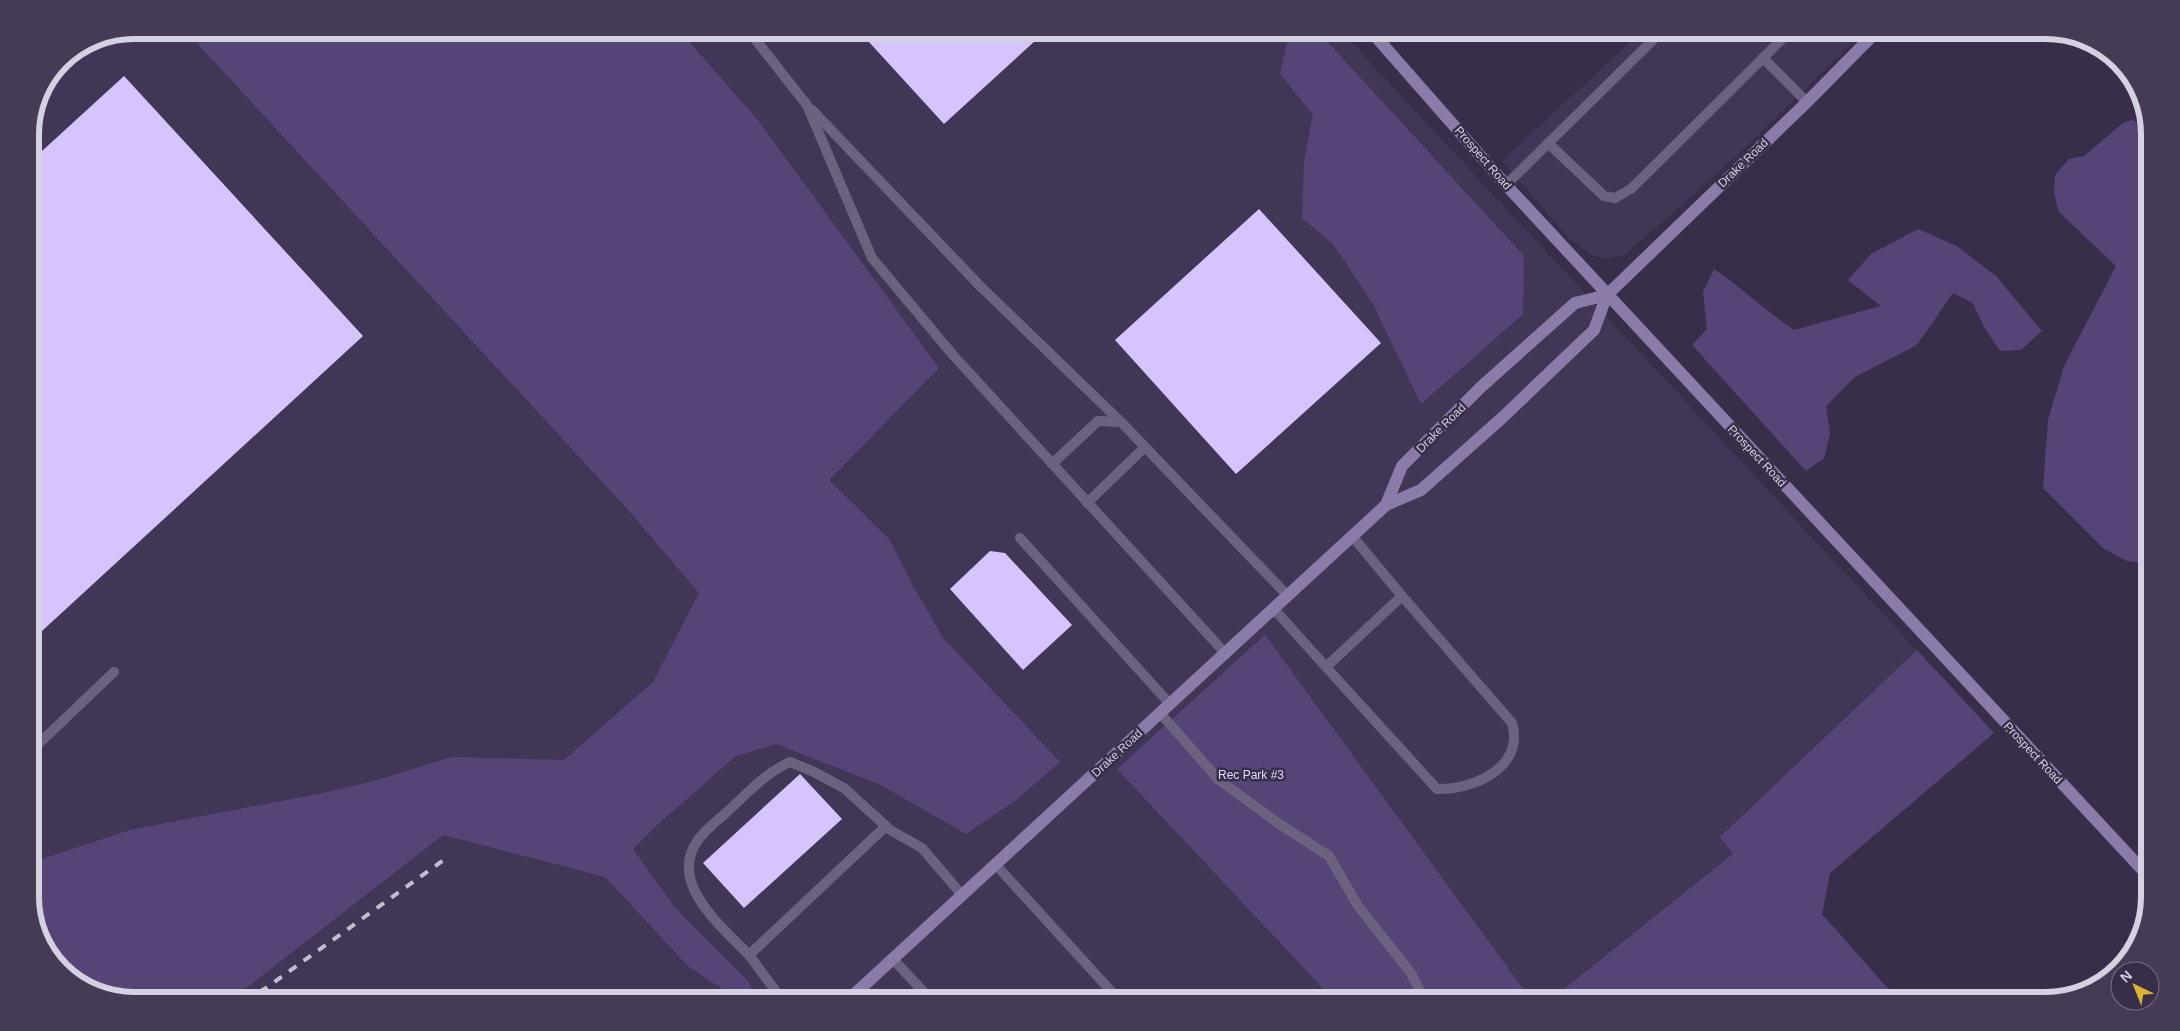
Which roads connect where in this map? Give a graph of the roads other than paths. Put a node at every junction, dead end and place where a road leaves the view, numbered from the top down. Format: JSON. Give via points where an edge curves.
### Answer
{"nodes":[{"id":1,"x":755,"y":39,"type":"edge"},
{"id":2,"x":1378,"y":39,"type":"edge"},
{"id":3,"x":1654,"y":39,"type":"edge"},
{"id":4,"x":1782,"y":39,"type":"edge"},
{"id":5,"x":1869,"y":39,"type":"edge"},
{"id":6,"x":1763,"y":58,"type":"junction"},
{"id":7,"x":1807,"y":102,"type":"junction"},
{"id":8,"x":807,"y":105,"type":"junction"},
{"id":9,"x":1548,"y":143,"type":"junction"},
{"id":10,"x":1506,"y":185,"type":"junction"},
{"id":11,"x":1607,"y":295,"type":"junction"},
{"id":12,"x":1121,"y":422,"type":"junction"},
{"id":13,"x":1145,"y":447,"type":"junction"},
{"id":14,"x":1052,"y":464,"type":"junction"},
{"id":15,"x":1087,"y":502,"type":"junction"},
{"id":16,"x":1386,"y":505,"type":"junction"},
{"id":17,"x":1353,"y":537,"type":"junction"},
{"id":18,"x":1020,"y":538,"type":"dead end"},
{"id":19,"x":1288,"y":596,"type":"junction"},
{"id":20,"x":1402,"y":596,"type":"junction"},
{"id":21,"x":1274,"y":609,"type":"junction"},
{"id":22,"x":1226,"y":654,"type":"junction"},
{"id":23,"x":1326,"y":667,"type":"junction"},
{"id":24,"x":114,"y":672,"type":"dead end"},
{"id":25,"x":1170,"y":704,"type":"junction"},
{"id":26,"x":1160,"y":713,"type":"junction"},
{"id":27,"x":39,"y":743,"type":"edge"},
{"id":28,"x":888,"y":828,"type":"junction"},
{"id":29,"x":996,"y":864,"type":"junction"},
{"id":30,"x":2141,"y":868,"type":"edge"},
{"id":31,"x":962,"y":895,"type":"junction"},
{"id":32,"x":749,"y":954,"type":"junction"},
{"id":33,"x":892,"y":959,"type":"junction"},
{"id":34,"x":776,"y":992,"type":"edge"},
{"id":35,"x":857,"y":992,"type":"edge"},
{"id":36,"x":923,"y":992,"type":"edge"},
{"id":37,"x":1112,"y":992,"type":"edge"},
{"id":38,"x":1420,"y":992,"type":"edge"}],
"edges":[{"from":1,"to":8,"type":"lane"},
{"from":2,"to":10,"type":"street","name":"Prospect Road"},
{"from":3,"to":9,"type":"lane"},
{"from":4,"to":6,"type":"lane"},
{"from":5,"to":7,"type":"street","name":"Drake Road"},
{"from":6,"to":7,"type":"lane"},
{"from":6,"to":9,"type":"lane","via":[[1631,189],[1615,198],[1604,196]]},
{"from":7,"to":11,"type":"street","name":"Drake Road"},
{"from":8,"to":12,"type":"lane","via":[[980,286]]},
{"from":8,"to":14,"type":"lane","via":[[872,258],[952,355]]},
{"from":9,"to":10,"type":"lane"},
{"from":10,"to":11,"type":"street","name":"Prospect Road"},
{"from":11,"to":16,"type":"street","name":"Drake Road","via":[[1594,330],[1503,417],[1421,490]]},
{"from":11,"to":16,"type":"street","name":"Drake Road","via":[[1575,303],[1481,387],[1402,466]]},
{"from":11,"to":30,"type":"street","name":"Prospect Road"},
{"from":12,"to":13,"type":"lane"},
{"from":12,"to":14,"type":"lane","via":[[1098,421]]},
{"from":13,"to":15,"type":"lane"},
{"from":13,"to":19,"type":"lane"},
{"from":14,"to":15,"type":"lane"},
{"from":15,"to":22,"type":"lane"},
{"from":16,"to":17,"type":"street","name":"Drake Road"},
{"from":17,"to":19,"type":"street","name":"Drake Road"},
{"from":17,"to":20,"type":"lane"},
{"from":18,"to":25,"type":"lane"},
{"from":19,"to":21,"type":"street","name":"Drake Road"},
{"from":20,"to":23,"type":"lane"},
{"from":20,"to":23,"type":"lane","via":[[1512,723],[1516,734],[1514,748],[1502,765],[1482,780],[1455,790],[1437,789]]},
{"from":21,"to":22,"type":"street","name":"Drake Road"},
{"from":21,"to":23,"type":"lane"},
{"from":22,"to":25,"type":"street","name":"Drake Road"},
{"from":24,"to":27,"type":"lane"},
{"from":25,"to":26,"type":"street","name":"Drake Road"},
{"from":26,"to":29,"type":"street","name":"Drake Road"},
{"from":26,"to":38,"type":"lane","via":[[1219,780],[1328,856],[1358,906],[1411,973]]},
{"from":28,"to":31,"type":"lane","via":[[922,848]]},
{"from":28,"to":32,"type":"lane","via":[[885,827]]},
{"from":28,"to":32,"type":"lane","via":[[844,788],[812,771],[790,762],[772,770],[698,840],[688,861],[695,891],[704,907]]},
{"from":29,"to":31,"type":"street","name":"Drake Road"},
{"from":29,"to":37,"type":"lane"},
{"from":31,"to":33,"type":"street","name":"Drake Road"},
{"from":32,"to":34,"type":"lane"},
{"from":33,"to":35,"type":"street","name":"Drake Road"},
{"from":33,"to":36,"type":"lane"}]}
